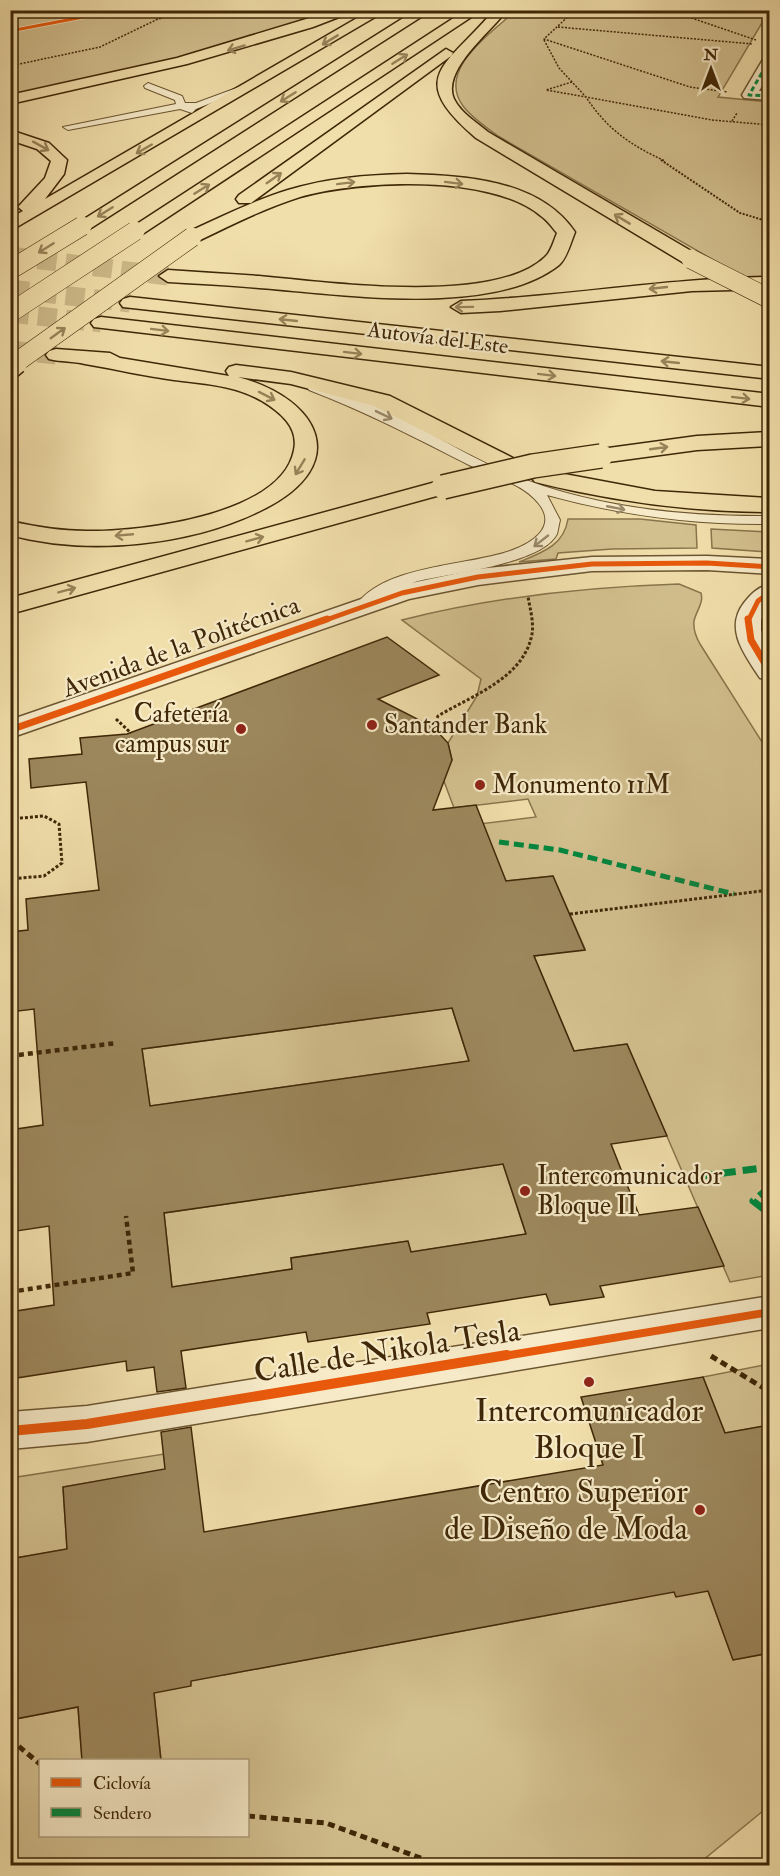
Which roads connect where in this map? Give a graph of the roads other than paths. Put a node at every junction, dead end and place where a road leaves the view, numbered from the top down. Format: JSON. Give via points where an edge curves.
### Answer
{"nodes":[{"id":1,"x":20,"y":10,"type":"edge"},
{"id":2,"x":351,"y":10,"type":"edge"},
{"id":3,"x":381,"y":10,"type":"edge"},
{"id":4,"x":426,"y":10,"type":"edge"},
{"id":5,"x":476,"y":10,"type":"edge"},
{"id":6,"x":501,"y":10,"type":"edge"},
{"id":7,"x":10,"y":12,"type":"edge"},
{"id":8,"x":770,"y":59,"type":"edge"},
{"id":9,"x":765,"y":76,"type":"edge"},
{"id":10,"x":253,"y":85,"type":"junction"},
{"id":11,"x":148,"y":86,"type":"dead end"},
{"id":12,"x":770,"y":96,"type":"edge"},
{"id":13,"x":10,"y":99,"type":"edge"},
{"id":14,"x":181,"y":106,"type":"junction"},
{"id":15,"x":68,"y":127,"type":"dead end"},
{"id":16,"x":10,"y":135,"type":"edge"},
{"id":17,"x":168,"y":135,"type":"junction"},
{"id":18,"x":15,"y":223,"type":"edge"},
{"id":19,"x":192,"y":237,"type":"junction"},
{"id":20,"x":10,"y":270,"type":"edge"},
{"id":21,"x":770,"y":283,"type":"edge"},
{"id":22,"x":770,"y":299,"type":"edge"},
{"id":23,"x":130,"y":303,"type":"tunnel mouth"},
{"id":24,"x":10,"y":313,"type":"edge"},
{"id":25,"x":102,"y":323,"type":"tunnel mouth"},
{"id":26,"x":57,"y":355,"type":"tunnel mouth"},
{"id":27,"x":87,"y":358,"type":"junction"},
{"id":28,"x":10,"y":367,"type":"edge"},
{"id":29,"x":770,"y":373,"type":"edge"},
{"id":30,"x":291,"y":378,"type":"junction"},
{"id":31,"x":770,"y":401,"type":"edge"},
{"id":32,"x":770,"y":439,"type":"edge"},
{"id":33,"x":507,"y":464,"type":"dead end"},
{"id":34,"x":543,"y":477,"type":"dead end"},
{"id":35,"x":519,"y":482,"type":"junction"},
{"id":36,"x":770,"y":505,"type":"edge"},
{"id":37,"x":770,"y":520,"type":"edge"},
{"id":38,"x":10,"y":528,"type":"edge"},
{"id":39,"x":770,"y":567,"type":"edge"},
{"id":40,"x":770,"y":592,"type":"edge"},
{"id":41,"x":365,"y":603,"type":"junction"},
{"id":42,"x":10,"y":606,"type":"edge"},
{"id":43,"x":770,"y":672,"type":"edge"},
{"id":44,"x":10,"y":730,"type":"edge"},
{"id":45,"x":770,"y":1312,"type":"edge"},
{"id":46,"x":10,"y":1431,"type":"edge"}],
"edges":[{"from":1,"to":7,"type":"street"},
{"from":2,"to":13,"type":"highway","one_way":true,"via":[[231,50],[80,87]]},
{"from":3,"to":10,"type":"highway","one_way":true},
{"from":4,"to":20,"type":"highway","one_way":true,"bridge":true},
{"from":24,"to":5,"type":"highway","one_way":true,"bridge":true},
{"from":19,"to":6,"type":"highway","one_way":true,"via":[[401,88]]},
{"from":22,"to":6,"type":"highway","one_way":true,"bridge":true,"via":[[691,259],[482,135],[457,116],[445,100],[446,76],[461,51],[492,24]]},
{"from":8,"to":9,"type":"street"},
{"from":9,"to":12,"type":"street","via":[[749,95]]},
{"from":10,"to":14,"type":"lane","via":[[204,104]]},
{"from":10,"to":17,"type":"highway"},
{"from":11,"to":14,"type":"lane","via":[[179,98]]},
{"from":14,"to":15,"type":"lane"},
{"from":14,"to":17,"type":"lane","via":[[192,110]]},
{"from":16,"to":18,"type":"highway","one_way":true,"via":[[43,146],[59,160],[59,169],[46,189]]},
{"from":17,"to":18,"type":"highway","one_way":true},
{"from":19,"to":21,"type":"highway","via":[[284,196],[309,189],[396,179],[463,184],[506,192],[554,215],[566,232],[561,254],[536,272],[446,292],[379,293],[168,276],[345,300],[459,307],[532,304],[681,286]]},
{"from":28,"to":19,"type":"highway","one_way":true,"bridge":true},
{"from":29,"to":23,"type":"highway","name":"Autovía del Este","one_way":true},
{"from":25,"to":31,"type":"highway","name":"Autovía del Este","one_way":true},
{"from":26,"to":27,"type":"highway"},
{"from":27,"to":30,"type":"highway"},
{"from":27,"to":38,"type":"highway","one_way":true,"via":[[224,381],[267,395],[294,414],[306,433],[307,451],[302,466],[288,483],[262,501],[213,520],[166,531],[64,537]]},
{"from":30,"to":33,"type":"highway","via":[[382,401]]},
{"from":30,"to":35,"type":"lane","one_way":true,"via":[[374,411]]},
{"from":42,"to":32,"type":"highway","one_way":true,"bridge":true,"via":[[533,466],[697,443]]},
{"from":34,"to":36,"type":"highway","via":[[649,499]]},
{"from":35,"to":37,"type":"lane","one_way":true,"via":[[612,508],[653,515]]},
{"from":35,"to":41,"type":"lane","one_way":true,"via":[[534,491],[552,513],[554,526],[547,538],[525,552],[411,579],[381,590]]},
{"from":39,"to":41,"type":"street","name":"Avenida de la Politécnica","via":[[645,563],[540,569],[478,577]]},
{"from":40,"to":43,"type":"street","via":[[755,601],[746,628],[749,642]]},
{"from":41,"to":44,"type":"street","name":"Avenida de la Politécnica"},
{"from":45,"to":46,"type":"street","name":"Calle de Nikola Tesla","via":[[108,1420]]}]}
